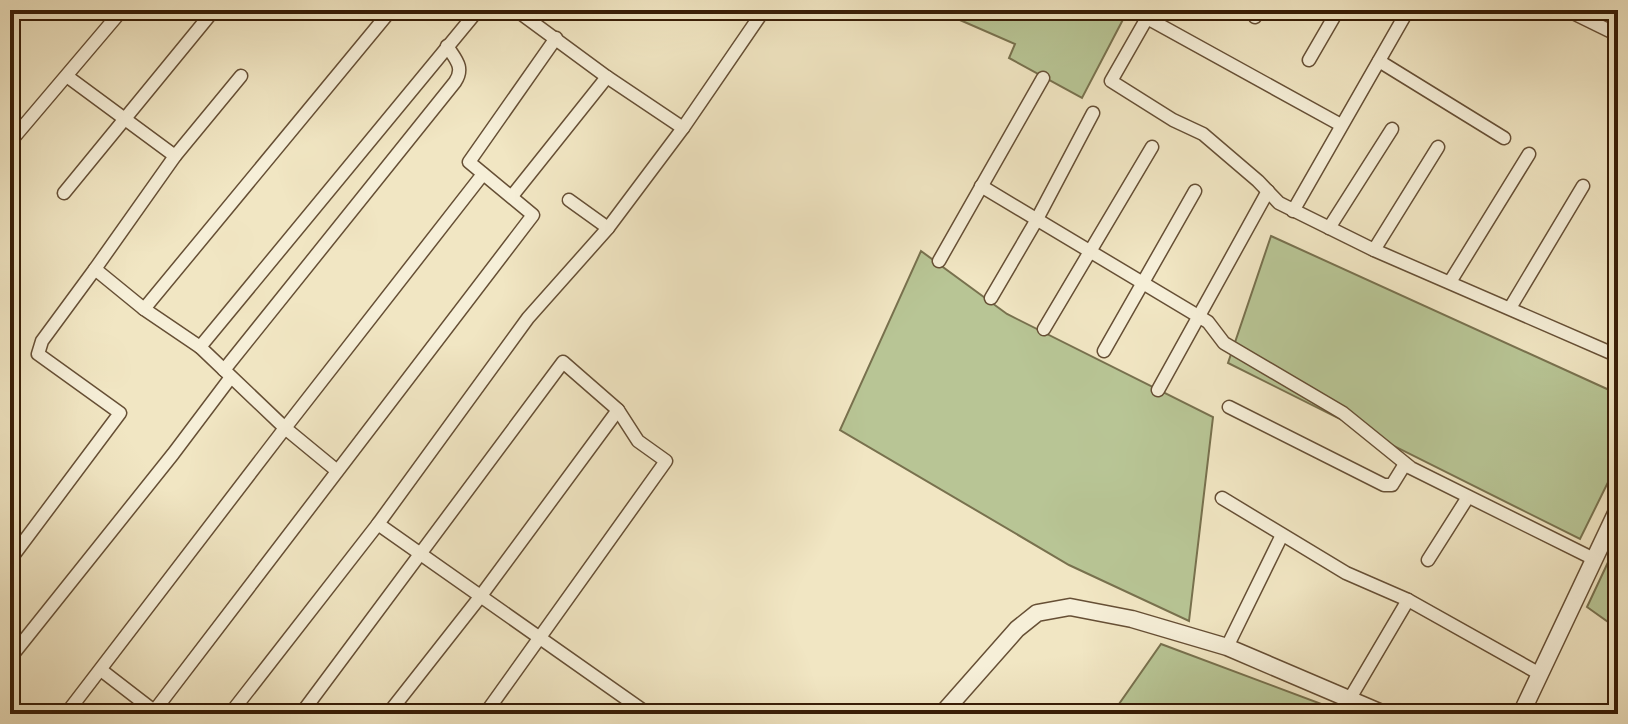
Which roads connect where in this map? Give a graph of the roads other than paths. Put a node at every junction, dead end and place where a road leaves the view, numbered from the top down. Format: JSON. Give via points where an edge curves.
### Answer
{"nodes":[{"id":1,"x":122,"y":10,"type":"edge"},
{"id":2,"x":214,"y":10,"type":"edge"},
{"id":3,"x":391,"y":10,"type":"edge"},
{"id":4,"x":478,"y":10,"type":"edge"},
{"id":5,"x":516,"y":10,"type":"edge"},
{"id":6,"x":764,"y":10,"type":"edge"},
{"id":7,"x":1338,"y":10,"type":"edge"},
{"id":8,"x":1408,"y":10,"type":"edge"},
{"id":9,"x":1567,"y":10,"type":"edge"},
{"id":10,"x":1618,"y":35,"type":"edge"},
{"id":11,"x":556,"y":38,"type":"junction"},
{"id":12,"x":447,"y":46,"type":"junction"},
{"id":13,"x":1309,"y":60,"type":"dead end"},
{"id":14,"x":1379,"y":61,"type":"junction"},
{"id":15,"x":241,"y":76,"type":"dead end"},
{"id":16,"x":68,"y":77,"type":"junction"},
{"id":17,"x":607,"y":77,"type":"junction"},
{"id":18,"x":1043,"y":78,"type":"dead end"},
{"id":19,"x":1093,"y":113,"type":"dead end"},
{"id":20,"x":125,"y":119,"type":"junction"},
{"id":21,"x":1341,"y":125,"type":"junction"},
{"id":22,"x":683,"y":128,"type":"junction"},
{"id":23,"x":1392,"y":129,"type":"dead end"},
{"id":24,"x":1504,"y":138,"type":"dead end"},
{"id":25,"x":10,"y":142,"type":"edge"},
{"id":26,"x":1152,"y":147,"type":"dead end"},
{"id":27,"x":1438,"y":147,"type":"dead end"},
{"id":28,"x":1529,"y":154,"type":"dead end"},
{"id":29,"x":175,"y":156,"type":"junction"},
{"id":30,"x":483,"y":174,"type":"junction"},
{"id":31,"x":981,"y":186,"type":"junction"},
{"id":32,"x":1583,"y":186,"type":"dead end"},
{"id":33,"x":1195,"y":191,"type":"dead end"},
{"id":34,"x":1268,"y":191,"type":"junction"},
{"id":35,"x":64,"y":193,"type":"dead end"},
{"id":36,"x":512,"y":196,"type":"junction"},
{"id":37,"x":569,"y":200,"type":"dead end"},
{"id":38,"x":1293,"y":211,"type":"junction"},
{"id":39,"x":1036,"y":221,"type":"junction"},
{"id":40,"x":608,"y":228,"type":"junction"},
{"id":41,"x":1329,"y":228,"type":"junction"},
{"id":42,"x":1374,"y":250,"type":"junction"},
{"id":43,"x":1090,"y":253,"type":"junction"},
{"id":44,"x":939,"y":261,"type":"dead end"},
{"id":45,"x":95,"y":269,"type":"junction"},
{"id":46,"x":1450,"y":282,"type":"junction"},
{"id":47,"x":1141,"y":283,"type":"junction"},
{"id":48,"x":991,"y":298,"type":"dead end"},
{"id":49,"x":1510,"y":308,"type":"junction"},
{"id":50,"x":144,"y":309,"type":"junction"},
{"id":51,"x":1199,"y":316,"type":"junction"},
{"id":52,"x":1044,"y":329,"type":"dead end"},
{"id":53,"x":200,"y":347,"type":"junction"},
{"id":54,"x":1104,"y":351,"type":"dead end"},
{"id":55,"x":1618,"y":356,"type":"edge"},
{"id":56,"x":228,"y":374,"type":"junction"},
{"id":57,"x":1158,"y":390,"type":"dead end"},
{"id":58,"x":1229,"y":407,"type":"dead end"},
{"id":59,"x":618,"y":410,"type":"junction"},
{"id":60,"x":285,"y":428,"type":"junction"},
{"id":61,"x":1405,"y":464,"type":"junction"},
{"id":62,"x":336,"y":470,"type":"junction"},
{"id":63,"x":1468,"y":497,"type":"junction"},
{"id":64,"x":1222,"y":498,"type":"dead end"},
{"id":65,"x":1618,"y":509,"type":"edge"},
{"id":66,"x":378,"y":524,"type":"junction"},
{"id":67,"x":1282,"y":535,"type":"junction"},
{"id":68,"x":421,"y":554,"type":"junction"},
{"id":69,"x":1594,"y":559,"type":"junction"},
{"id":70,"x":10,"y":560,"type":"edge"},
{"id":71,"x":1428,"y":560,"type":"dead end"},
{"id":72,"x":480,"y":597,"type":"junction"},
{"id":73,"x":1408,"y":600,"type":"junction"},
{"id":74,"x":541,"y":640,"type":"junction"},
{"id":75,"x":1227,"y":647,"type":"junction"},
{"id":76,"x":10,"y":658,"type":"edge"},
{"id":77,"x":101,"y":670,"type":"junction"},
{"id":78,"x":1540,"y":674,"type":"junction"},
{"id":79,"x":1349,"y":700,"type":"junction"},
{"id":80,"x":155,"y":713,"type":"edge"},
{"id":81,"x":66,"y":714,"type":"edge"},
{"id":82,"x":230,"y":714,"type":"edge"},
{"id":83,"x":301,"y":714,"type":"edge"},
{"id":84,"x":388,"y":714,"type":"edge"},
{"id":85,"x":485,"y":714,"type":"edge"},
{"id":86,"x":648,"y":714,"type":"edge"},
{"id":87,"x":942,"y":714,"type":"edge"},
{"id":88,"x":1384,"y":714,"type":"edge"},
{"id":89,"x":1521,"y":714,"type":"edge"}],
"edges":[{"from":1,"to":16,"type":"street"},
{"from":2,"to":20,"type":"street"},
{"from":3,"to":50,"type":"street"},
{"from":4,"to":12,"type":"street"},
{"from":5,"to":11,"type":"street"},
{"from":6,"to":22,"type":"street"},
{"from":7,"to":13,"type":"street"},
{"from":8,"to":14,"type":"street"},
{"from":9,"to":10,"type":"street"},
{"from":11,"to":17,"type":"street"},
{"from":11,"to":30,"type":"street","via":[[469,162]]},
{"from":12,"to":53,"type":"street"},
{"from":12,"to":56,"type":"street","via":[[460,75]]},
{"from":14,"to":21,"type":"street"},
{"from":14,"to":24,"type":"street"},
{"from":15,"to":29,"type":"street"},
{"from":16,"to":20,"type":"street"},
{"from":16,"to":25,"type":"street"},
{"from":17,"to":22,"type":"street"},
{"from":17,"to":36,"type":"street"},
{"from":18,"to":31,"type":"street"},
{"from":19,"to":39,"type":"street"},
{"from":20,"to":29,"type":"street"},
{"from":20,"to":35,"type":"street"},
{"from":21,"to":34,"type":"street","via":[[1147,18],[1111,81],[1203,134]]},
{"from":21,"to":38,"type":"street"},
{"from":22,"to":40,"type":"street"},
{"from":23,"to":41,"type":"street"},
{"from":26,"to":43,"type":"street"},
{"from":27,"to":42,"type":"street"},
{"from":28,"to":46,"type":"street"},
{"from":29,"to":45,"type":"street"},
{"from":30,"to":36,"type":"street"},
{"from":30,"to":60,"type":"street"},
{"from":31,"to":39,"type":"street"},
{"from":31,"to":44,"type":"street"},
{"from":32,"to":49,"type":"street"},
{"from":33,"to":47,"type":"street"},
{"from":34,"to":38,"type":"street"},
{"from":34,"to":51,"type":"street"},
{"from":36,"to":62,"type":"street","via":[[533,215]]},
{"from":37,"to":40,"type":"street"},
{"from":38,"to":41,"type":"street"},
{"from":39,"to":43,"type":"street"},
{"from":39,"to":48,"type":"street"},
{"from":40,"to":66,"type":"street","via":[[528,318]]},
{"from":41,"to":42,"type":"street"},
{"from":42,"to":46,"type":"street"},
{"from":43,"to":47,"type":"street"},
{"from":43,"to":52,"type":"street"},
{"from":45,"to":50,"type":"street"},
{"from":45,"to":70,"type":"street","via":[[38,354],[120,413]]},
{"from":46,"to":49,"type":"street"},
{"from":47,"to":51,"type":"street"},
{"from":47,"to":54,"type":"street"},
{"from":49,"to":55,"type":"street"},
{"from":50,"to":53,"type":"street"},
{"from":51,"to":57,"type":"street"},
{"from":51,"to":61,"type":"street","via":[[1224,343],[1343,413]]},
{"from":53,"to":56,"type":"street"},
{"from":56,"to":60,"type":"street"},
{"from":56,"to":76,"type":"street","via":[[173,454]]},
{"from":58,"to":61,"type":"street","via":[[1384,485],[1392,485]]},
{"from":59,"to":68,"type":"street","via":[[563,362]]},
{"from":59,"to":72,"type":"street"},
{"from":59,"to":74,"type":"street","via":[[638,441],[666,461]]},
{"from":60,"to":62,"type":"street"},
{"from":60,"to":77,"type":"street"},
{"from":61,"to":63,"type":"street"},
{"from":62,"to":80,"type":"street"},
{"from":63,"to":69,"type":"street"},
{"from":63,"to":71,"type":"street"},
{"from":64,"to":67,"type":"street"},
{"from":65,"to":69,"type":"street"},
{"from":66,"to":68,"type":"street"},
{"from":66,"to":82,"type":"street"},
{"from":67,"to":73,"type":"street","via":[[1346,573]]},
{"from":67,"to":75,"type":"street"},
{"from":68,"to":72,"type":"street"},
{"from":68,"to":83,"type":"street"},
{"from":69,"to":78,"type":"street"},
{"from":72,"to":74,"type":"street"},
{"from":72,"to":84,"type":"street"},
{"from":73,"to":78,"type":"street"},
{"from":73,"to":79,"type":"street"},
{"from":74,"to":85,"type":"street"},
{"from":74,"to":86,"type":"street"},
{"from":75,"to":79,"type":"street"},
{"from":75,"to":87,"type":"street","via":[[1070,607],[1037,613]]},
{"from":77,"to":80,"type":"street"},
{"from":77,"to":81,"type":"street"},
{"from":78,"to":89,"type":"street"},
{"from":79,"to":88,"type":"street"}]}
